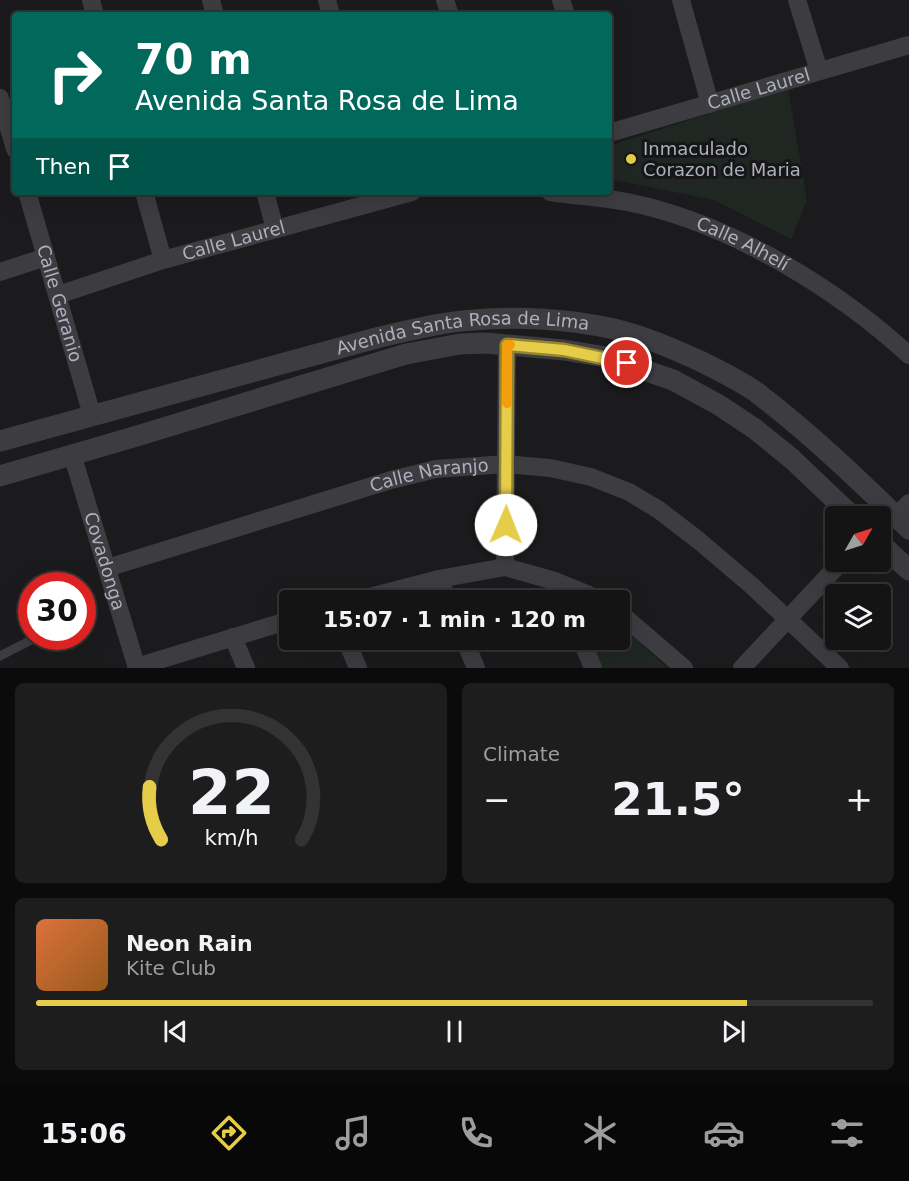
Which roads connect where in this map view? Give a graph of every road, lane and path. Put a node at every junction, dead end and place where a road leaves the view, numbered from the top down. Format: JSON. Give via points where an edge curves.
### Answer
{"nodes":[{"id":1,"x":681,"y":0,"type":"edge"},
{"id":2,"x":797,"y":0,"type":"edge"},
{"id":3,"x":909,"y":45,"type":"edge"},
{"id":4,"x":819,"y":71,"type":"junction"},
{"id":5,"x":0,"y":98,"type":"edge"},
{"id":6,"x":710,"y":104,"type":"junction"},
{"id":7,"x":612,"y":132,"type":"edge"},
{"id":8,"x":12,"y":139,"type":"edge"},
{"id":9,"x":28,"y":195,"type":"edge"},
{"id":10,"x":145,"y":195,"type":"edge"},
{"id":11,"x":266,"y":195,"type":"edge"},
{"id":12,"x":383,"y":195,"type":"edge"},
{"id":13,"x":573,"y":195,"type":"edge"},
{"id":14,"x":275,"y":229,"type":"junction"},
{"id":15,"x":46,"y":257,"type":"junction"},
{"id":16,"x":164,"y":260,"type":"junction"},
{"id":17,"x":0,"y":272,"type":"edge"},
{"id":18,"x":58,"y":295,"type":"junction"},
{"id":19,"x":507,"y":345,"type":"junction"},
{"id":20,"x":909,"y":355,"type":"edge"},
{"id":21,"x":92,"y":415,"type":"junction"},
{"id":22,"x":0,"y":441,"type":"edge"},
{"id":23,"x":72,"y":454,"type":"junction"},
{"id":24,"x":506,"y":464,"type":"junction"},
{"id":25,"x":0,"y":476,"type":"edge"},
{"id":26,"x":841,"y":506,"type":"edge"},
{"id":27,"x":905,"y":516,"type":"edge"},
{"id":28,"x":891,"y":553,"type":"edge"},
{"id":29,"x":505,"y":567,"type":"junction"},
{"id":30,"x":107,"y":568,"type":"junction"},
{"id":31,"x":909,"y":570,"type":"edge"},
{"id":32,"x":832,"y":572,"type":"edge"},
{"id":33,"x":439,"y":579,"type":"junction"},
{"id":34,"x":555,"y":581,"type":"junction"},
{"id":35,"x":397,"y":590,"type":"edge"},
{"id":36,"x":444,"y":590,"type":"edge"},
{"id":37,"x":559,"y":590,"type":"edge"},
{"id":38,"x":577,"y":590,"type":"edge"},
{"id":39,"x":788,"y":619,"type":"junction"},
{"id":40,"x":630,"y":622,"type":"edge"},
{"id":41,"x":279,"y":623,"type":"edge"},
{"id":42,"x":232,"y":637,"type":"junction"},
{"id":43,"x":18,"y":647,"type":"edge"},
{"id":44,"x":351,"y":650,"type":"edge"},
{"id":45,"x":469,"y":650,"type":"edge"},
{"id":46,"x":585,"y":650,"type":"edge"},
{"id":47,"x":0,"y":656,"type":"edge"},
{"id":48,"x":136,"y":668,"type":"edge"},
{"id":49,"x":246,"y":668,"type":"edge"},
{"id":50,"x":358,"y":668,"type":"edge"},
{"id":51,"x":476,"y":668,"type":"edge"},
{"id":52,"x":593,"y":668,"type":"edge"},
{"id":53,"x":684,"y":668,"type":"edge"},
{"id":54,"x":742,"y":668,"type":"edge"},
{"id":55,"x":840,"y":668,"type":"edge"}],
"edges":[{"from":1,"to":6,"type":"street"},
{"from":2,"to":4,"type":"street"},
{"from":3,"to":4,"type":"street","name":"Calle Laurel"},
{"from":4,"to":6,"type":"street","name":"Calle Laurel"},
{"from":5,"to":8,"type":"street"},
{"from":6,"to":7,"type":"street","name":"Calle Laurel"},
{"from":9,"to":15,"type":"street","name":"Calle Geranio"},
{"from":10,"to":16,"type":"street"},
{"from":11,"to":14,"type":"street"},
{"from":12,"to":14,"type":"street","name":"Calle Laurel"},
{"from":13,"to":20,"type":"street","name":"Calle Alhelí","via":[[627,202],[744,243],[818,284]]},
{"from":14,"to":16,"type":"street","name":"Calle Laurel"},
{"from":15,"to":17,"type":"street"},
{"from":15,"to":18,"type":"street","name":"Calle Geranio"},
{"from":16,"to":18,"type":"street","name":"Calle Laurel"},
{"from":18,"to":21,"type":"street","name":"Calle Geranio"},
{"from":19,"to":23,"type":"street","name":"Avenida Santa Rosa de Lima","via":[[460,344],[406,354]]},
{"from":19,"to":24,"type":"street"},
{"from":19,"to":26,"type":"street","name":"Avenida Santa Rosa de Lima","via":[[606,357],[673,380],[755,429]]},
{"from":21,"to":22,"type":"street","name":"Avenida Santa Rosa de Lima"},
{"from":21,"to":27,"type":"street","name":"Avenida Santa Rosa de Lima","via":[[429,326],[506,319],[582,323],[680,352],[714,368],[754,392]]},
{"from":23,"to":25,"type":"street","name":"Avenida Santa Rosa de Lima"},
{"from":23,"to":30,"type":"street","name":"Covadonga"},
{"from":24,"to":29,"type":"street"},
{"from":24,"to":30,"type":"street","name":"Calle Naranjo","via":[[413,474]]},
{"from":24,"to":39,"type":"street","name":"Calle Naranjo","via":[[591,477],[629,492],[698,540]]},
{"from":28,"to":31,"type":"street"},
{"from":29,"to":33,"type":"street"},
{"from":29,"to":34,"type":"street"},
{"from":30,"to":48,"type":"street","name":"Covadonga"},
{"from":32,"to":39,"type":"street"},
{"from":33,"to":35,"type":"street"},
{"from":33,"to":36,"type":"street"},
{"from":34,"to":37,"type":"street"},
{"from":34,"to":38,"type":"street"},
{"from":39,"to":54,"type":"street"},
{"from":39,"to":55,"type":"street","name":"Calle Naranjo"},
{"from":40,"to":53,"type":"street"},
{"from":41,"to":42,"type":"street"},
{"from":42,"to":48,"type":"street"},
{"from":42,"to":49,"type":"street"},
{"from":43,"to":47,"type":"lane"},
{"from":44,"to":50,"type":"street"},
{"from":45,"to":51,"type":"street"},
{"from":46,"to":52,"type":"street"}]}
